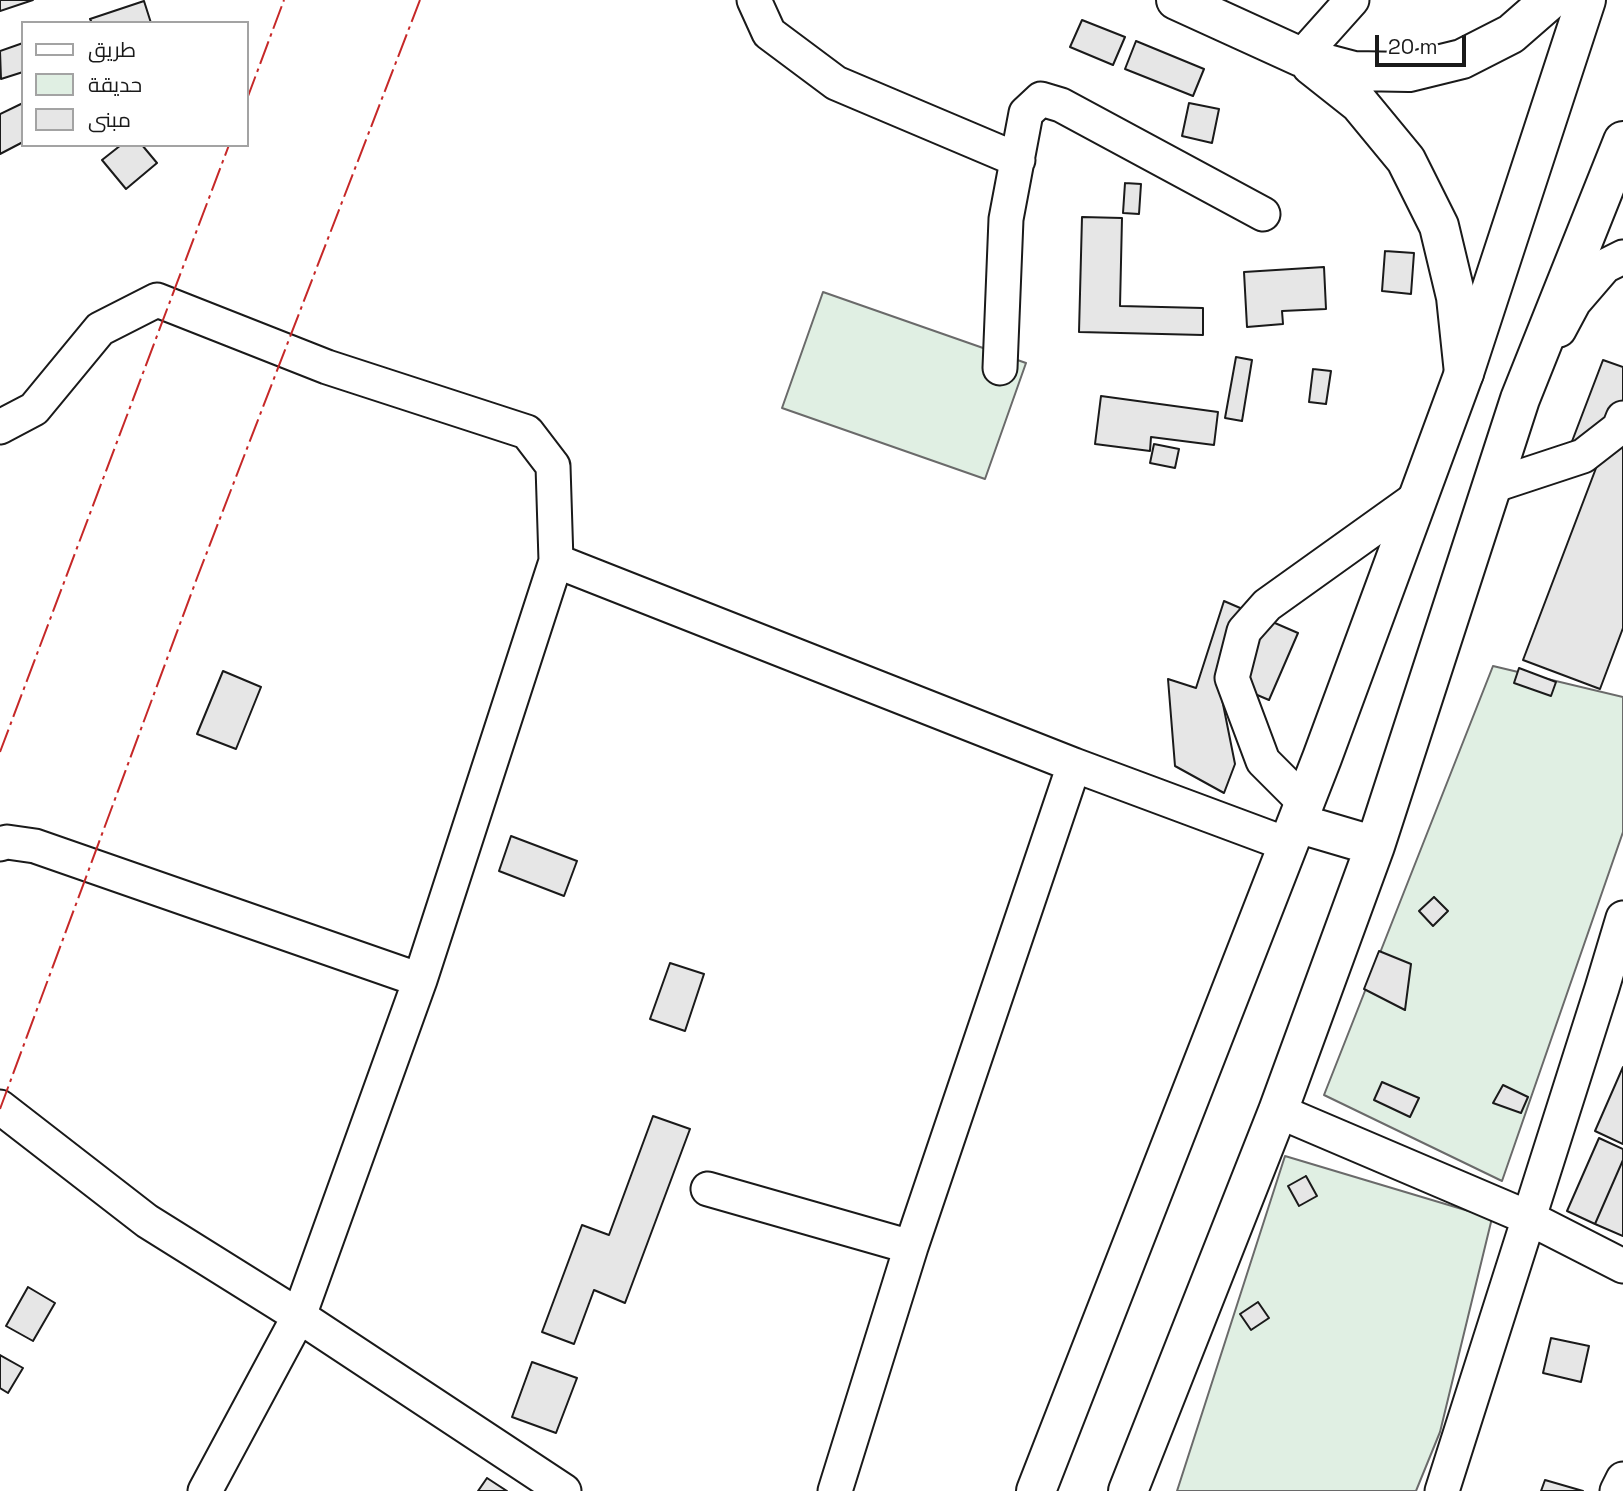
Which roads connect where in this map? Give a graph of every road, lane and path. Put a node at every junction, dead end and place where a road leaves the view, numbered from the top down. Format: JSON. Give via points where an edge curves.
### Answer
{"nodes":[{"id":1,"x":754,"y":0,"type":"edge"},
{"id":2,"x":1176,"y":0,"type":"edge"},
{"id":3,"x":1352,"y":0,"type":"edge"},
{"id":4,"x":1550,"y":0,"type":"edge"},
{"id":5,"x":1586,"y":0,"type":"edge"},
{"id":6,"x":1301,"y":57,"type":"junction"},
{"id":7,"x":1623,"y":141,"type":"edge"},
{"id":8,"x":1018,"y":160,"type":"junction"},
{"id":9,"x":1263,"y":214,"type":"dead end"},
{"id":10,"x":1623,"y":257,"type":"edge"},
{"id":11,"x":1000,"y":368,"type":"dead end"},
{"id":12,"x":1464,"y":373,"type":"junction"},
{"id":13,"x":1520,"y":399,"type":"junction"},
{"id":14,"x":1623,"y":418,"type":"edge"},
{"id":15,"x":0,"y":428,"type":"edge"},
{"id":16,"x":1492,"y":486,"type":"junction"},
{"id":17,"x":1418,"y":497,"type":"junction"},
{"id":18,"x":556,"y":561,"type":"junction"},
{"id":19,"x":1074,"y":765,"type":"junction"},
{"id":20,"x":1297,"y":824,"type":"junction"},
{"id":21,"x":0,"y":844,"type":"edge"},
{"id":22,"x":1374,"y":846,"type":"junction"},
{"id":23,"x":1623,"y":918,"type":"edge"},
{"id":24,"x":420,"y":980,"type":"junction"},
{"id":25,"x":1613,"y":993,"type":"edge"},
{"id":26,"x":0,"y":1107,"type":"edge"},
{"id":27,"x":1278,"y":1111,"type":"junction"},
{"id":28,"x":708,"y":1189,"type":"dead end"},
{"id":29,"x":1529,"y":1218,"type":"junction"},
{"id":30,"x":911,"y":1247,"type":"junction"},
{"id":31,"x":1623,"y":1266,"type":"edge"},
{"id":32,"x":299,"y":1316,"type":"junction"},
{"id":33,"x":1623,"y":1479,"type":"edge"},
{"id":34,"x":205,"y":1491,"type":"edge"},
{"id":35,"x":564,"y":1491,"type":"edge"},
{"id":36,"x":835,"y":1491,"type":"edge"},
{"id":37,"x":1036,"y":1491,"type":"edge"},
{"id":38,"x":1128,"y":1491,"type":"edge"},
{"id":39,"x":1441,"y":1491,"type":"edge"},
{"id":40,"x":1617,"y":1491,"type":"edge"}],
"edges":[{"from":1,"to":8,"type":"street","via":[[769,33],[836,83]]},
{"from":2,"to":6,"type":"main road"},
{"from":3,"to":6,"type":"street"},
{"from":4,"to":6,"type":"main road","via":[[1511,34],[1474,53],[1409,72],[1354,71]]},
{"from":5,"to":12,"type":"main road"},
{"from":6,"to":12,"type":"main road","via":[[1359,103],[1406,160],[1439,226],[1456,298]]},
{"from":7,"to":13,"type":"main road"},
{"from":8,"to":9,"type":"street","via":[[1026,113],[1041,99],[1061,104]]},
{"from":8,"to":11,"type":"street","via":[[1006,219]]},
{"from":10,"to":13,"type":"street","via":[[1605,266],[1574,302]]},
{"from":12,"to":17,"type":"main road"},
{"from":13,"to":16,"type":"main road"},
{"from":14,"to":16,"type":"street","via":[[1619,428],[1583,456]]},
{"from":15,"to":18,"type":"street","via":[[34,409],[100,329],[157,300],[327,366],[527,432],[553,467]]},
{"from":16,"to":22,"type":"main road"},
{"from":17,"to":20,"type":"main road"},
{"from":17,"to":20,"type":"street","via":[[1267,606],[1244,631],[1231,678],[1263,761]]},
{"from":18,"to":19,"type":"street"},
{"from":18,"to":24,"type":"street"},
{"from":19,"to":20,"type":"street"},
{"from":19,"to":30,"type":"street"},
{"from":20,"to":22,"type":"main road"},
{"from":20,"to":37,"type":"main road"},
{"from":21,"to":24,"type":"street","via":[[35,846]]},
{"from":22,"to":27,"type":"main road"},
{"from":23,"to":25,"type":"street"},
{"from":24,"to":32,"type":"street"},
{"from":25,"to":29,"type":"street"},
{"from":26,"to":32,"type":"street","via":[[147,1221]]},
{"from":27,"to":29,"type":"street"},
{"from":27,"to":38,"type":"main road"},
{"from":28,"to":30,"type":"street"},
{"from":29,"to":31,"type":"street"},
{"from":29,"to":39,"type":"street"},
{"from":30,"to":36,"type":"street"},
{"from":32,"to":34,"type":"street"},
{"from":32,"to":35,"type":"street"},
{"from":33,"to":40,"type":"street"}]}
